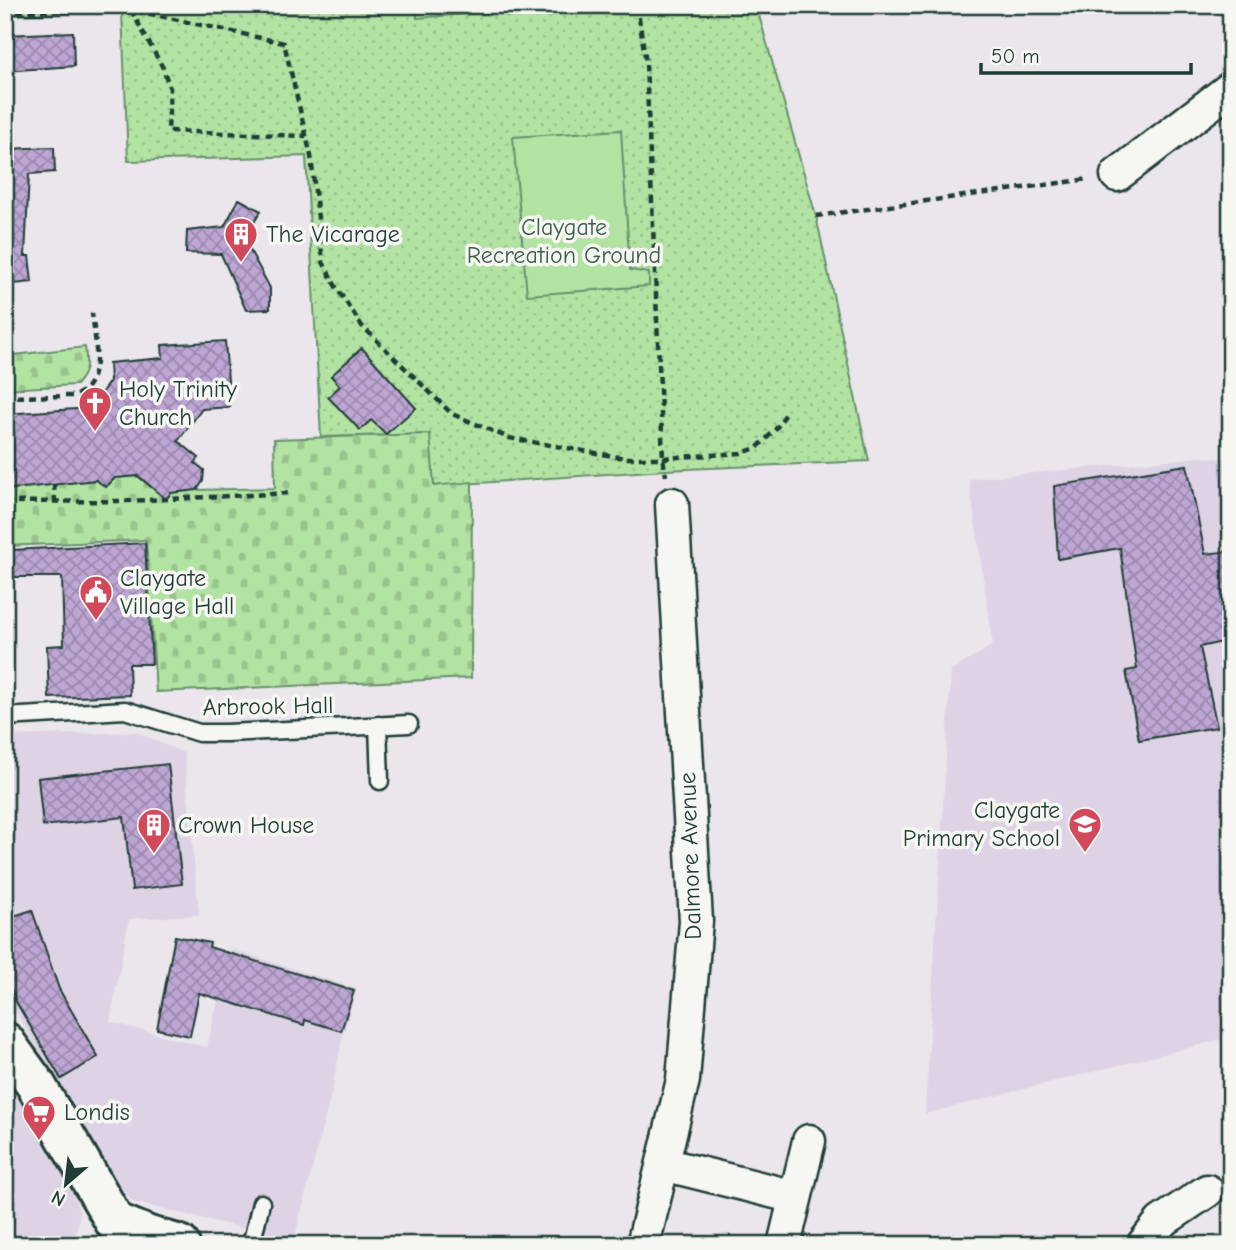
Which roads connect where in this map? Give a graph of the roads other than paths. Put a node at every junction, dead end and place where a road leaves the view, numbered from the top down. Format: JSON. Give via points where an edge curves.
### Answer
{"nodes":[{"id":1,"x":1231,"y":88,"type":"edge"},
{"id":2,"x":1117,"y":175,"type":"road end"},
{"id":3,"x":672,"y":504,"type":"dead end"},
{"id":4,"x":5,"y":717,"type":"edge"},
{"id":5,"x":409,"y":724,"type":"dead end"},
{"id":6,"x":378,"y":725,"type":"junction"},
{"id":7,"x":380,"y":781,"type":"dead end"},
{"id":8,"x":5,"y":1042,"type":"edge"},
{"id":9,"x":809,"y":1141,"type":"dead end"},
{"id":10,"x":663,"y":1164,"type":"junction"},
{"id":11,"x":1207,"y":1191,"type":"dead end"},
{"id":12,"x":795,"y":1197,"type":"junction"},
{"id":13,"x":261,"y":1203,"type":"dead end"},
{"id":14,"x":107,"y":1233,"type":"edge"},
{"id":15,"x":180,"y":1245,"type":"edge"},
{"id":16,"x":251,"y":1245,"type":"edge"},
{"id":17,"x":643,"y":1245,"type":"edge"},
{"id":18,"x":784,"y":1245,"type":"edge"},
{"id":19,"x":1143,"y":1245,"type":"edge"}],
"edges":[{"from":1,"to":2,"type":"street"},
{"from":3,"to":10,"type":"street","name":"Dalmore Avenue","via":[[696,921],[683,1080]]},
{"from":4,"to":6,"type":"lane","name":"Arbrook Hall","via":[[125,710],[199,733]]},
{"from":5,"to":6,"type":"lane","name":"Arbrook Hall"},
{"from":6,"to":7,"type":"lane"},
{"from":8,"to":14,"type":"street","via":[[54,1114]]},
{"from":9,"to":12,"type":"street"},
{"from":10,"to":12,"type":"street"},
{"from":10,"to":17,"type":"street","name":"Dalmore Avenue"},
{"from":11,"to":19,"type":"street","via":[[1161,1222]]},
{"from":12,"to":18,"type":"street"},
{"from":13,"to":16,"type":"lane"},
{"from":14,"to":15,"type":"street","via":[[149,1236]]}]}
